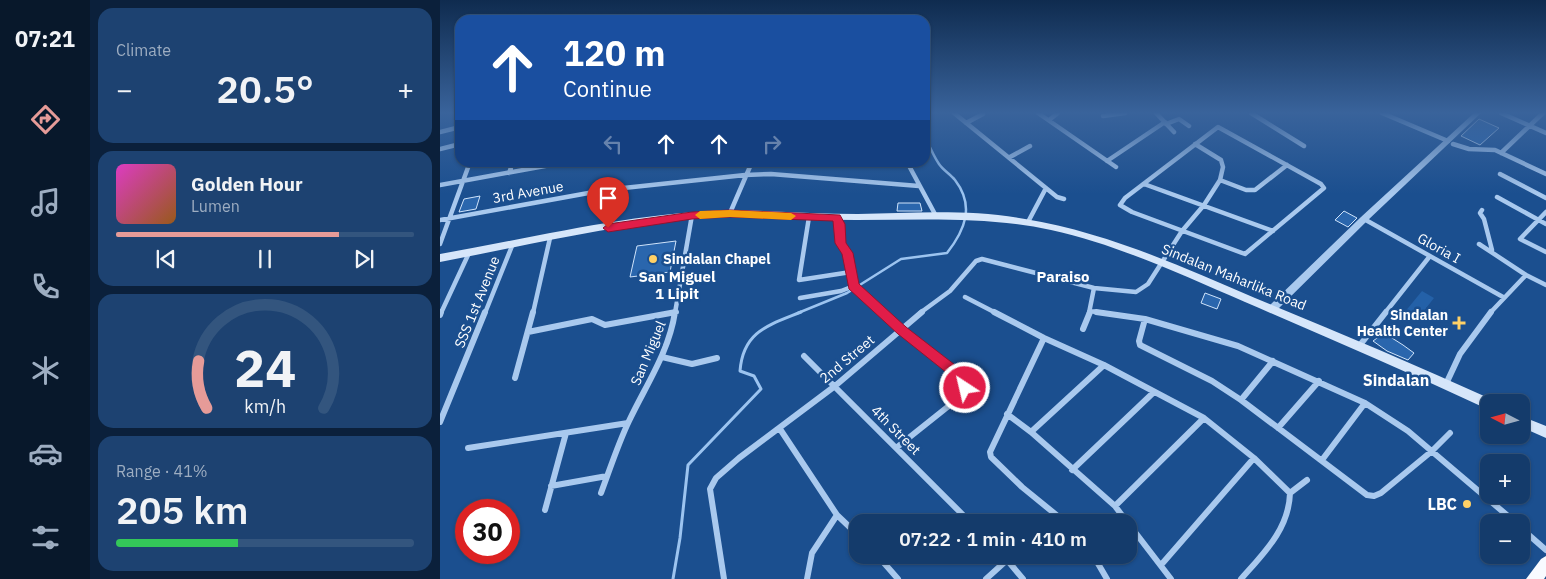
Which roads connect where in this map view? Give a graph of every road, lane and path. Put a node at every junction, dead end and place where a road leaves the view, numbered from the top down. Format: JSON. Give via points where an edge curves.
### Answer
{"nodes":[{"id":1,"x":988,"y":140,"type":"edge"},
{"id":2,"x":1077,"y":140,"type":"edge"},
{"id":3,"x":1139,"y":140,"type":"edge"},
{"id":4,"x":1200,"y":140,"type":"edge"},
{"id":5,"x":1241,"y":140,"type":"edge"},
{"id":6,"x":1294,"y":140,"type":"edge"},
{"id":7,"x":1445,"y":140,"type":"edge"},
{"id":8,"x":1514,"y":140,"type":"edge"},
{"id":9,"x":1450,"y":142,"type":"junction"},
{"id":10,"x":1195,"y":144,"type":"junction"},
{"id":11,"x":455,"y":145,"type":"edge"},
{"id":12,"x":1030,"y":146,"type":"dead end"},
{"id":13,"x":1304,"y":146,"type":"dead end"},
{"id":14,"x":440,"y":149,"type":"edge"},
{"id":15,"x":1501,"y":153,"type":"junction"},
{"id":16,"x":1010,"y":157,"type":"junction"},
{"id":17,"x":1106,"y":161,"type":"junction"},
{"id":18,"x":1286,"y":165,"type":"junction"},
{"id":19,"x":468,"y":167,"type":"edge"},
{"id":20,"x":511,"y":167,"type":"edge"},
{"id":21,"x":541,"y":167,"type":"edge"},
{"id":22,"x":750,"y":167,"type":"edge"},
{"id":23,"x":910,"y":167,"type":"edge"},
{"id":24,"x":1116,"y":167,"type":"dead end"},
{"id":25,"x":509,"y":173,"type":"junction"},
{"id":26,"x":1500,"y":174,"type":"dead end"},
{"id":27,"x":1546,"y":174,"type":"edge"},
{"id":28,"x":745,"y":176,"type":"junction"},
{"id":29,"x":1220,"y":180,"type":"junction"},
{"id":30,"x":463,"y":182,"type":"junction"},
{"id":31,"x":1144,"y":184,"type":"junction"},
{"id":32,"x":440,"y":186,"type":"edge"},
{"id":33,"x":919,"y":186,"type":"junction"},
{"id":34,"x":1046,"y":188,"type":"junction"},
{"id":35,"x":1496,"y":197,"type":"dead end"},
{"id":36,"x":1546,"y":198,"type":"edge"},
{"id":37,"x":1064,"y":199,"type":"dead end"},
{"id":38,"x":1204,"y":205,"type":"junction"},
{"id":39,"x":1482,"y":210,"type":"dead end"},
{"id":40,"x":1546,"y":212,"type":"edge"},
{"id":41,"x":730,"y":213,"type":"junction"},
{"id":42,"x":692,"y":215,"type":"junction"},
{"id":43,"x":936,"y":216,"type":"junction"},
{"id":44,"x":809,"y":217,"type":"junction"},
{"id":45,"x":836,"y":217,"type":"junction"},
{"id":46,"x":451,"y":218,"type":"junction"},
{"id":47,"x":1364,"y":219,"type":"junction"},
{"id":48,"x":440,"y":220,"type":"edge"},
{"id":49,"x":1539,"y":220,"type":"junction"},
{"id":50,"x":1028,"y":222,"type":"junction"},
{"id":51,"x":1546,"y":224,"type":"edge"},
{"id":52,"x":1182,"y":231,"type":"junction"},
{"id":53,"x":1272,"y":231,"type":"junction"},
{"id":54,"x":550,"y":238,"type":"junction"},
{"id":55,"x":440,"y":244,"type":"edge"},
{"id":56,"x":1480,"y":244,"type":"dead end"},
{"id":57,"x":512,"y":246,"type":"junction"},
{"id":58,"x":1492,"y":250,"type":"junction"},
{"id":59,"x":1546,"y":252,"type":"edge"},
{"id":60,"x":470,"y":253,"type":"junction"},
{"id":61,"x":1430,"y":256,"type":"junction"},
{"id":62,"x":440,"y":258,"type":"edge"},
{"id":63,"x":1161,"y":263,"type":"junction"},
{"id":64,"x":851,"y":272,"type":"junction"},
{"id":65,"x":1526,"y":275,"type":"junction"},
{"id":66,"x":1546,"y":285,"type":"edge"},
{"id":67,"x":854,"y":287,"type":"junction"},
{"id":68,"x":1094,"y":288,"type":"junction"},
{"id":69,"x":965,"y":297,"type":"dead end"},
{"id":70,"x":1503,"y":297,"type":"junction"},
{"id":71,"x":800,"y":298,"type":"dead end"},
{"id":72,"x":1272,"y":308,"type":"junction"},
{"id":73,"x":1090,"y":310,"type":"junction"},
{"id":74,"x":676,"y":312,"type":"junction"},
{"id":75,"x":440,"y":315,"type":"edge"},
{"id":76,"x":1145,"y":319,"type":"junction"},
{"id":77,"x":1083,"y":329,"type":"dead end"},
{"id":78,"x":902,"y":330,"type":"junction"},
{"id":79,"x":528,"y":332,"type":"junction"},
{"id":80,"x":1044,"y":338,"type":"junction"},
{"id":81,"x":1360,"y":345,"type":"junction"},
{"id":82,"x":804,"y":356,"type":"dead end"},
{"id":83,"x":662,"y":357,"type":"junction"},
{"id":84,"x":717,"y":358,"type":"dead end"},
{"id":85,"x":1273,"y":361,"type":"junction"},
{"id":86,"x":1104,"y":366,"type":"junction"},
{"id":87,"x":515,"y":378,"type":"dead end"},
{"id":88,"x":1319,"y":381,"type":"junction"},
{"id":89,"x":1446,"y":384,"type":"junction"},
{"id":90,"x":835,"y":386,"type":"junction"},
{"id":91,"x":1154,"y":392,"type":"junction"},
{"id":92,"x":1241,"y":400,"type":"junction"},
{"id":93,"x":1480,"y":400,"type":"edge"},
{"id":94,"x":1365,"y":403,"type":"junction"},
{"id":95,"x":1007,"y":414,"type":"junction"},
{"id":96,"x":1204,"y":418,"type":"junction"},
{"id":97,"x":1530,"y":418,"type":"edge"},
{"id":98,"x":440,"y":422,"type":"edge"},
{"id":99,"x":628,"y":422,"type":"junction"},
{"id":100,"x":1530,"y":425,"type":"edge"},
{"id":101,"x":1546,"y":425,"type":"edge"},
{"id":102,"x":1278,"y":428,"type":"junction"},
{"id":103,"x":780,"y":429,"type":"junction"},
{"id":104,"x":566,"y":432,"type":"junction"},
{"id":105,"x":1030,"y":432,"type":"junction"},
{"id":106,"x":1546,"y":432,"type":"edge"},
{"id":107,"x":1450,"y":433,"type":"dead end"},
{"id":108,"x":468,"y":448,"type":"dead end"},
{"id":109,"x":896,"y":448,"type":"junction"},
{"id":110,"x":1432,"y":451,"type":"junction"},
{"id":111,"x":1254,"y":458,"type":"junction"},
{"id":112,"x":1322,"y":460,"type":"junction"},
{"id":113,"x":1072,"y":470,"type":"junction"},
{"id":114,"x":607,"y":476,"type":"junction"},
{"id":115,"x":1307,"y":480,"type":"dead end"},
{"id":116,"x":551,"y":486,"type":"junction"},
{"id":117,"x":601,"y":493,"type":"dead end"},
{"id":118,"x":1290,"y":493,"type":"junction"},
{"id":119,"x":1115,"y":506,"type":"junction"},
{"id":120,"x":545,"y":510,"type":"dead end"},
{"id":121,"x":962,"y":514,"type":"edge"},
{"id":122,"x":1054,"y":514,"type":"edge"},
{"id":123,"x":1121,"y":514,"type":"edge"},
{"id":124,"x":1506,"y":514,"type":"edge"},
{"id":125,"x":837,"y":515,"type":"junction"},
{"id":126,"x":849,"y":526,"type":"edge"},
{"id":127,"x":1137,"y":535,"type":"edge"},
{"id":128,"x":1530,"y":536,"type":"edge"},
{"id":129,"x":1546,"y":550,"type":"edge"},
{"id":130,"x":886,"y":564,"type":"edge"},
{"id":131,"x":999,"y":564,"type":"edge"},
{"id":132,"x":1010,"y":564,"type":"edge"},
{"id":133,"x":1098,"y":564,"type":"edge"},
{"id":134,"x":1546,"y":564,"type":"edge"},
{"id":135,"x":1161,"y":565,"type":"junction"},
{"id":136,"x":724,"y":579,"type":"edge"},
{"id":137,"x":807,"y":579,"type":"edge"},
{"id":138,"x":898,"y":579,"type":"edge"},
{"id":139,"x":986,"y":579,"type":"edge"},
{"id":140,"x":1022,"y":579,"type":"edge"},
{"id":141,"x":1107,"y":579,"type":"edge"},
{"id":142,"x":1171,"y":579,"type":"edge"},
{"id":143,"x":1241,"y":579,"type":"edge"},
{"id":144,"x":1534,"y":579,"type":"edge"}],
"edges":[{"from":1,"to":16,"type":"street"},
{"from":2,"to":17,"type":"street"},
{"from":3,"to":17,"type":"street"},
{"from":4,"to":10,"type":"street"},
{"from":5,"to":18,"type":"street"},
{"from":6,"to":13,"type":"street"},
{"from":7,"to":9,"type":"street"},
{"from":8,"to":15,"type":"street"},
{"from":9,"to":15,"type":"street","via":[[1464,148]]},
{"from":9,"to":47,"type":"street"},
{"from":10,"to":29,"type":"street","via":[[1221,160]]},
{"from":10,"to":31,"type":"street"},
{"from":11,"to":14,"type":"street"},
{"from":12,"to":16,"type":"street"},
{"from":15,"to":27,"type":"street"},
{"from":16,"to":34,"type":"street"},
{"from":17,"to":24,"type":"street"},
{"from":18,"to":29,"type":"street","via":[[1255,190]]},
{"from":18,"to":53,"type":"street","via":[[1324,188]]},
{"from":19,"to":30,"type":"street"},
{"from":20,"to":25,"type":"street"},
{"from":21,"to":25,"type":"street"},
{"from":22,"to":28,"type":"street"},
{"from":23,"to":33,"type":"street"},
{"from":25,"to":30,"type":"street"},
{"from":26,"to":36,"type":"street"},
{"from":28,"to":33,"type":"street","name":"3rd Avenue","via":[[771,174]]},
{"from":28,"to":41,"type":"street"},
{"from":28,"to":46,"type":"street","name":"3rd Avenue","via":[[605,190]]},
{"from":29,"to":38,"type":"street","name":"2nd Street"},
{"from":30,"to":32,"type":"street"},
{"from":30,"to":46,"type":"street"},
{"from":31,"to":38,"type":"street"},
{"from":31,"to":52,"type":"street","via":[[1125,198],[1120,206]]},
{"from":33,"to":43,"type":"street"},
{"from":34,"to":37,"type":"street"},
{"from":34,"to":50,"type":"street"},
{"from":35,"to":49,"type":"street"},
{"from":38,"to":52,"type":"street","name":"2nd Street"},
{"from":38,"to":53,"type":"street"},
{"from":39,"to":58,"type":"street","via":[[1480,213]]},
{"from":40,"to":49,"type":"street"},
{"from":41,"to":42,"type":"main road","name":"Sindalan Maharlika Road"},
{"from":41,"to":44,"type":"main road","name":"Sindalan Maharlika Road"},
{"from":42,"to":54,"type":"main road","name":"Sindalan Maharlika Road"},
{"from":42,"to":74,"type":"street","name":"San Miguel"},
{"from":43,"to":45,"type":"main road","name":"Sindalan Maharlika Road"},
{"from":43,"to":50,"type":"main road","name":"Sindalan Maharlika Road"},
{"from":44,"to":45,"type":"main road","name":"Sindalan Maharlika Road"},
{"from":44,"to":64,"type":"street","via":[[799,280]]},
{"from":45,"to":64,"type":"street"},
{"from":46,"to":48,"type":"street","name":"3rd Avenue"},
{"from":46,"to":55,"type":"street"},
{"from":47,"to":61,"type":"street","name":"Gloria I"},
{"from":47,"to":72,"type":"street"},
{"from":49,"to":51,"type":"street"},
{"from":49,"to":59,"type":"street","via":[[1520,239]]},
{"from":50,"to":63,"type":"main road","name":"Sindalan Maharlika Road","via":[[1091,238]]},
{"from":52,"to":53,"type":"street","via":[[1245,254]]},
{"from":52,"to":63,"type":"street","name":"2nd Street"},
{"from":54,"to":57,"type":"main road","name":"Sindalan Maharlika Road"},
{"from":54,"to":79,"type":"street"},
{"from":56,"to":58,"type":"street"},
{"from":57,"to":60,"type":"main road","name":"Sindalan Maharlika Road"},
{"from":57,"to":98,"type":"street","name":"SSS 1st Avenue"},
{"from":58,"to":65,"type":"street"},
{"from":60,"to":62,"type":"main road","name":"Sindalan Maharlika Road"},
{"from":60,"to":75,"type":"street"},
{"from":61,"to":70,"type":"street","name":"Gloria I"},
{"from":61,"to":81,"type":"street"},
{"from":63,"to":68,"type":"street","name":"2nd Street","via":[[1148,284],[1136,292]]},
{"from":63,"to":72,"type":"main road","name":"Sindalan Maharlika Road"},
{"from":64,"to":67,"type":"street"},
{"from":65,"to":66,"type":"street"},
{"from":65,"to":70,"type":"street"},
{"from":67,"to":71,"type":"street"},
{"from":67,"to":78,"type":"street"},
{"from":68,"to":73,"type":"street"},
{"from":68,"to":78,"type":"street","name":"2nd Street","via":[[982,259]]},
{"from":69,"to":80,"type":"street"},
{"from":70,"to":89,"type":"street","via":[[1463,350]]},
{"from":72,"to":81,"type":"main road","name":"Sindalan Maharlika Road"},
{"from":73,"to":76,"type":"street"},
{"from":73,"to":77,"type":"street"},
{"from":74,"to":79,"type":"street","via":[[605,325],[592,319]]},
{"from":74,"to":83,"type":"street","name":"San Miguel"},
{"from":76,"to":85,"type":"street","via":[[1238,346]]},
{"from":76,"to":92,"type":"street","via":[[1140,344],[1212,381]]},
{"from":78,"to":90,"type":"street","name":"2nd Street"},
{"from":78,"to":109,"type":"street","via":[[963,379],[965,388],[960,397]]},
{"from":79,"to":87,"type":"street"},
{"from":80,"to":86,"type":"street"},
{"from":80,"to":95,"type":"street"},
{"from":81,"to":89,"type":"main road","name":"Sindalan Maharlika Road"},
{"from":82,"to":90,"type":"street","name":"4th Street"},
{"from":83,"to":84,"type":"street","via":[[692,364]]},
{"from":83,"to":99,"type":"street","name":"San Miguel"},
{"from":85,"to":88,"type":"street"},
{"from":85,"to":92,"type":"street"},
{"from":86,"to":91,"type":"street"},
{"from":86,"to":105,"type":"street"},
{"from":88,"to":94,"type":"street"},
{"from":88,"to":102,"type":"street"},
{"from":89,"to":93,"type":"main road","name":"Sindalan Maharlika Road"},
{"from":90,"to":103,"type":"street","name":"2nd Street"},
{"from":90,"to":109,"type":"street","name":"4th Street"},
{"from":91,"to":96,"type":"street"},
{"from":91,"to":113,"type":"street"},
{"from":92,"to":102,"type":"street"},
{"from":94,"to":110,"type":"street"},
{"from":94,"to":112,"type":"street"},
{"from":95,"to":105,"type":"street"},
{"from":95,"to":122,"type":"street","via":[[991,447],[991,457]]},
{"from":96,"to":111,"type":"street"},
{"from":96,"to":119,"type":"street"},
{"from":97,"to":101,"type":"main road"},
{"from":99,"to":104,"type":"street"},
{"from":99,"to":114,"type":"street","name":"San Miguel"},
{"from":100,"to":106,"type":"main road"},
{"from":102,"to":112,"type":"street"},
{"from":103,"to":125,"type":"street"},
{"from":103,"to":136,"type":"street","name":"2nd Street","via":[[739,458],[716,478],[710,489]]},
{"from":104,"to":108,"type":"street"},
{"from":104,"to":116,"type":"street"},
{"from":105,"to":113,"type":"street"},
{"from":107,"to":110,"type":"street"},
{"from":109,"to":121,"type":"street","name":"4th Street"},
{"from":110,"to":112,"type":"street","via":[[1374,496],[1367,495]]},
{"from":110,"to":124,"type":"street"},
{"from":111,"to":118,"type":"street"},
{"from":111,"to":135,"type":"street"},
{"from":113,"to":119,"type":"street"},
{"from":114,"to":116,"type":"street"},
{"from":114,"to":117,"type":"street","name":"San Miguel"},
{"from":115,"to":118,"type":"street"},
{"from":116,"to":120,"type":"street"},
{"from":118,"to":143,"type":"street","via":[[1287,519],[1268,548]]},
{"from":119,"to":123,"type":"street"},
{"from":125,"to":126,"type":"street"},
{"from":125,"to":137,"type":"street","via":[[811,553],[806,566]]},
{"from":127,"to":135,"type":"street"},
{"from":128,"to":129,"type":"street"},
{"from":130,"to":138,"type":"street"},
{"from":131,"to":139,"type":"street"},
{"from":132,"to":140,"type":"street"},
{"from":133,"to":141,"type":"street"},
{"from":134,"to":144,"type":"highway"},
{"from":135,"to":142,"type":"street"}]}
